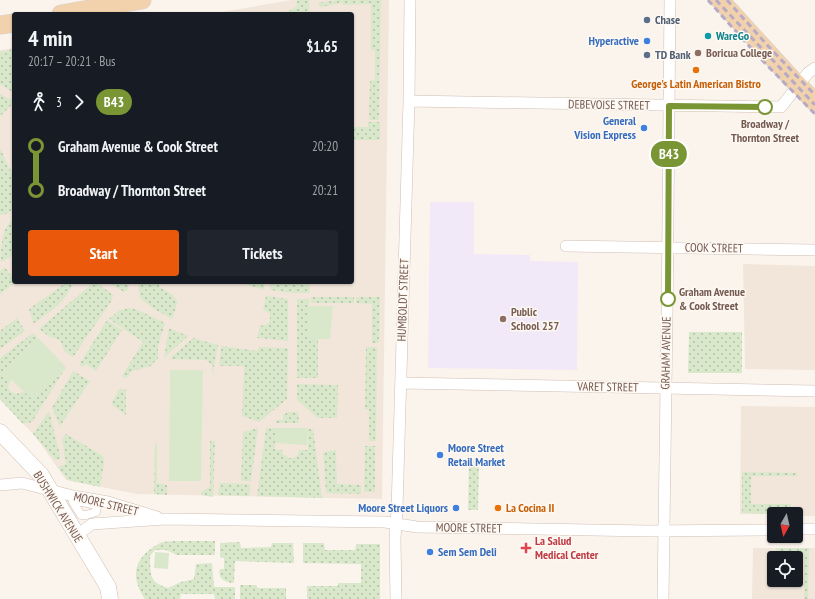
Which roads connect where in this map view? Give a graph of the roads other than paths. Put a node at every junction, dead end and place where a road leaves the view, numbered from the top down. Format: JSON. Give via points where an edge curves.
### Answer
{"nodes":[{"id":1,"x":142,"y":0,"type":"edge"},
{"id":2,"x":410,"y":0,"type":"edge"},
{"id":3,"x":680,"y":0,"type":"edge"},
{"id":4,"x":720,"y":0,"type":"edge"},
{"id":5,"x":84,"y":5,"type":"edge"},
{"id":6,"x":670,"y":5,"type":"edge"},
{"id":7,"x":66,"y":12,"type":"edge"},
{"id":8,"x":12,"y":23,"type":"edge"},
{"id":9,"x":0,"y":25,"type":"edge"},
{"id":10,"x":815,"y":68,"type":"edge"},
{"id":11,"x":798,"y":85,"type":"junction"},
{"id":12,"x":409,"y":101,"type":"junction"},
{"id":13,"x":815,"y":102,"type":"edge"},
{"id":14,"x":669,"y":106,"type":"junction"},
{"id":15,"x":566,"y":246,"type":"dead end"},
{"id":16,"x":669,"y":247,"type":"junction"},
{"id":17,"x":815,"y":250,"type":"edge"},
{"id":18,"x":401,"y":383,"type":"junction"},
{"id":19,"x":666,"y":388,"type":"junction"},
{"id":20,"x":815,"y":391,"type":"edge"},
{"id":21,"x":0,"y":432,"type":"edge"},
{"id":22,"x":0,"y":485,"type":"edge"},
{"id":23,"x":50,"y":490,"type":"junction"},
{"id":24,"x":165,"y":519,"type":"junction"},
{"id":25,"x":396,"y":523,"type":"junction"},
{"id":26,"x":815,"y":529,"type":"edge"},
{"id":27,"x":767,"y":530,"type":"edge"},
{"id":28,"x":803,"y":530,"type":"edge"},
{"id":29,"x":664,"y":531,"type":"junction"},
{"id":30,"x":77,"y":535,"type":"junction"},
{"id":31,"x":109,"y":593,"type":"edge"},
{"id":32,"x":120,"y":599,"type":"edge"},
{"id":33,"x":396,"y":599,"type":"edge"},
{"id":34,"x":663,"y":599,"type":"edge"}],
"edges":[{"from":1,"to":5,"type":"main road"},
{"from":2,"to":12,"type":"street","name":"HUMBOLDT STREET"},
{"from":3,"to":6,"type":"street","name":"GRAHAM AVENUE"},
{"from":4,"to":11,"type":"main road"},
{"from":5,"to":7,"type":"main road"},
{"from":6,"to":14,"type":"street","name":"GRAHAM AVENUE"},
{"from":8,"to":9,"type":"main road"},
{"from":10,"to":11,"type":"street"},
{"from":11,"to":13,"type":"main road"},
{"from":11,"to":14,"type":"street","name":"DEBEVOISE STREET","via":[[780,107]]},
{"from":12,"to":14,"type":"street","name":"DEBEVOISE STREET"},
{"from":12,"to":18,"type":"street","name":"HUMBOLDT STREET"},
{"from":14,"to":16,"type":"street","name":"GRAHAM AVENUE"},
{"from":15,"to":16,"type":"street","name":"COOK STREET"},
{"from":16,"to":17,"type":"street","name":"COOK STREET"},
{"from":16,"to":19,"type":"street","name":"GRAHAM AVENUE"},
{"from":18,"to":19,"type":"street","name":"VARET STREET"},
{"from":18,"to":25,"type":"street","name":"HUMBOLDT STREET"},
{"from":19,"to":20,"type":"street","name":"VARET STREET"},
{"from":19,"to":29,"type":"street","name":"GRAHAM AVENUE"},
{"from":21,"to":23,"type":"main road","name":"BUSHWICK AVENUE","via":[[41,475]]},
{"from":22,"to":23,"type":"street","name":"MOORE STREET","via":[[22,483]]},
{"from":23,"to":24,"type":"street","name":"MOORE STREET","via":[[108,502]]},
{"from":23,"to":30,"type":"main road","name":"BUSHWICK AVENUE"},
{"from":24,"to":25,"type":"street","name":"MOORE STREET"},
{"from":24,"to":30,"type":"street","name":"MOORE STREET","via":[[92,524]]},
{"from":25,"to":29,"type":"street","name":"MOORE STREET","via":[[417,527]]},
{"from":25,"to":33,"type":"street","name":"HUMBOLDT STREET"},
{"from":26,"to":28,"type":"street"},
{"from":27,"to":29,"type":"street","name":"MOORE STREET"},
{"from":29,"to":34,"type":"street","name":"GRAHAM AVENUE"},
{"from":30,"to":31,"type":"main road","name":"BUSHWICK AVENUE"},
{"from":31,"to":32,"type":"main road","name":"BUSHWICK AVENUE"}]}
